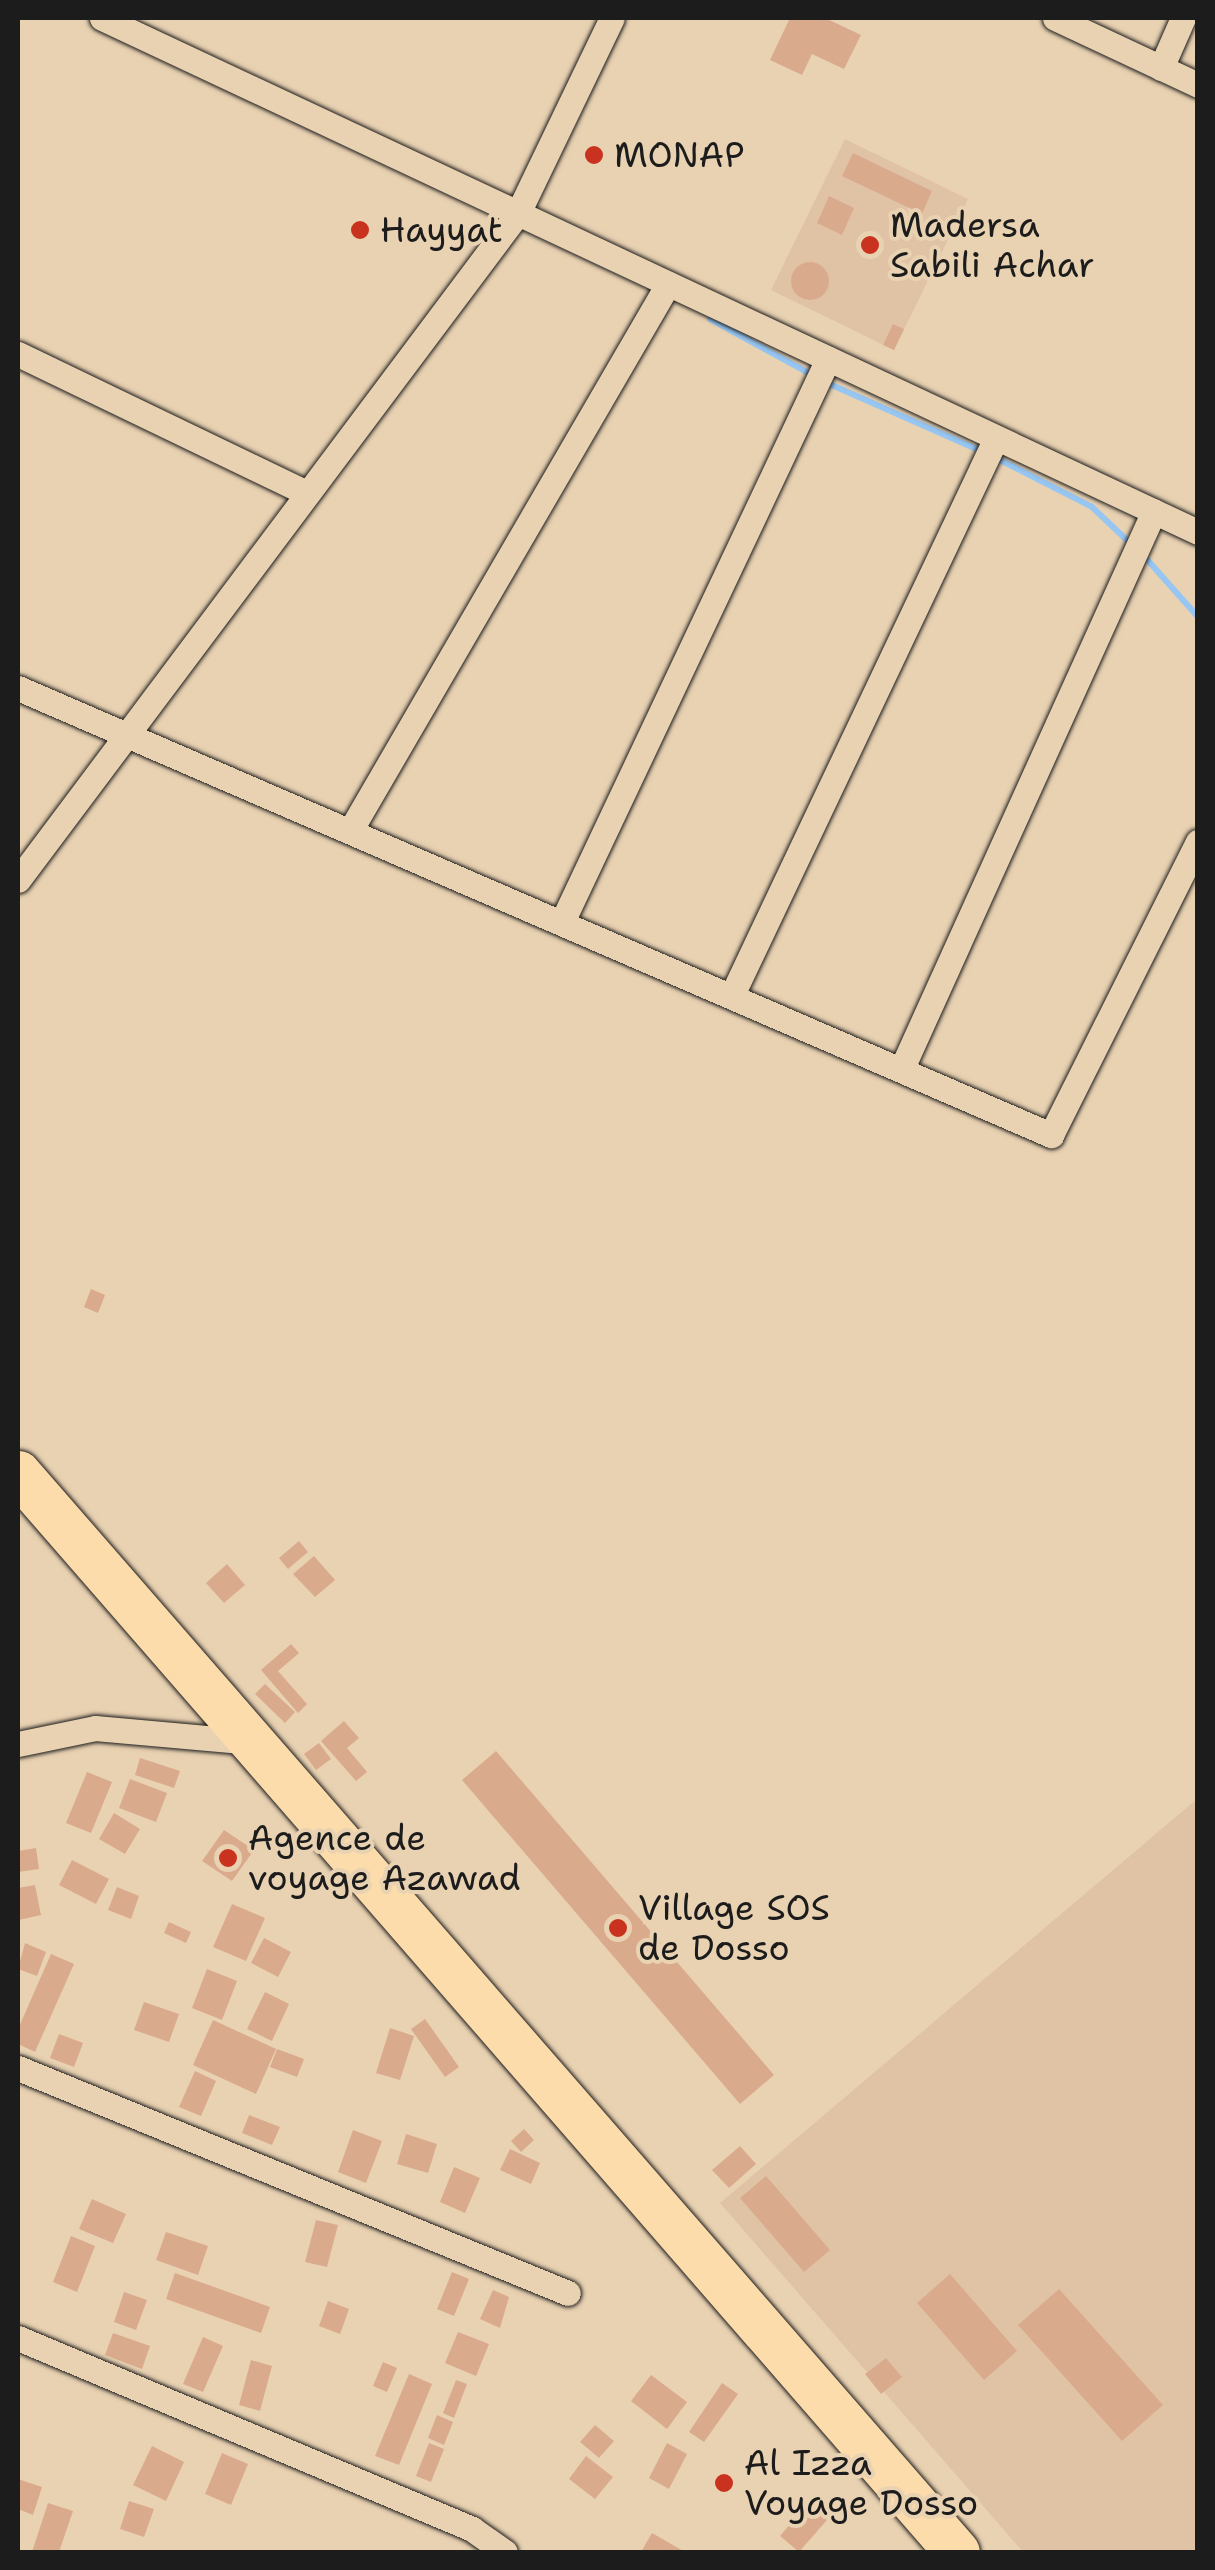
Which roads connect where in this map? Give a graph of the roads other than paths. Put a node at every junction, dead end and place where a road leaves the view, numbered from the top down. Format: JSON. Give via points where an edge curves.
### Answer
{"nodes":[{"id":1,"x":102,"y":18,"type":"edge"},
{"id":2,"x":612,"y":18,"type":"edge"},
{"id":3,"x":1055,"y":18,"type":"edge"},
{"id":4,"x":1183,"y":18,"type":"edge"},
{"id":5,"x":1162,"y":68,"type":"junction"},
{"id":6,"x":1198,"y":86,"type":"edge"},
{"id":7,"x":518,"y":212,"type":"junction"},
{"id":8,"x":668,"y":284,"type":"junction"},
{"id":9,"x":18,"y":354,"type":"edge"},
{"id":10,"x":828,"y":359,"type":"junction"},
{"id":11,"x":996,"y":438,"type":"junction"},
{"id":12,"x":307,"y":493,"type":"junction"},
{"id":13,"x":1154,"y":512,"type":"junction"},
{"id":14,"x":1198,"y":532,"type":"edge"},
{"id":15,"x":18,"y":688,"type":"edge"},
{"id":16,"x":126,"y":735,"type":"junction"},
{"id":17,"x":350,"y":831,"type":"junction"},
{"id":18,"x":1198,"y":842,"type":"edge"},
{"id":19,"x":18,"y":880,"type":"edge"},
{"id":20,"x":562,"y":922,"type":"junction"},
{"id":21,"x":732,"y":995,"type":"junction"},
{"id":22,"x":902,"y":1068,"type":"junction"},
{"id":23,"x":18,"y":1473,"type":"edge"},
{"id":24,"x":253,"y":1742,"type":"junction"},
{"id":25,"x":18,"y":1744,"type":"edge"},
{"id":26,"x":18,"y":2068,"type":"edge"},
{"id":27,"x":568,"y":2293,"type":"dead end"},
{"id":28,"x":18,"y":2338,"type":"edge"},
{"id":29,"x":505,"y":2552,"type":"edge"},
{"id":30,"x":957,"y":2552,"type":"edge"}],
"edges":[{"from":1,"to":7,"type":"street"},
{"from":2,"to":7,"type":"street"},
{"from":3,"to":5,"type":"street"},
{"from":4,"to":5,"type":"street"},
{"from":5,"to":6,"type":"street"},
{"from":7,"to":8,"type":"street"},
{"from":7,"to":12,"type":"street"},
{"from":8,"to":10,"type":"street"},
{"from":8,"to":17,"type":"street"},
{"from":9,"to":12,"type":"street"},
{"from":10,"to":11,"type":"street"},
{"from":10,"to":20,"type":"street"},
{"from":11,"to":13,"type":"street"},
{"from":11,"to":21,"type":"street"},
{"from":12,"to":16,"type":"street"},
{"from":13,"to":14,"type":"street"},
{"from":13,"to":22,"type":"street"},
{"from":15,"to":16,"type":"street"},
{"from":16,"to":17,"type":"street"},
{"from":16,"to":19,"type":"street"},
{"from":17,"to":20,"type":"street"},
{"from":18,"to":22,"type":"street","via":[[1052,1135]]},
{"from":20,"to":21,"type":"street"},
{"from":21,"to":22,"type":"street"},
{"from":23,"to":24,"type":"highway"},
{"from":24,"to":25,"type":"street","via":[[95,1728]]},
{"from":24,"to":30,"type":"highway"},
{"from":26,"to":27,"type":"street"},
{"from":28,"to":29,"type":"street","via":[[472,2529]]}]}
